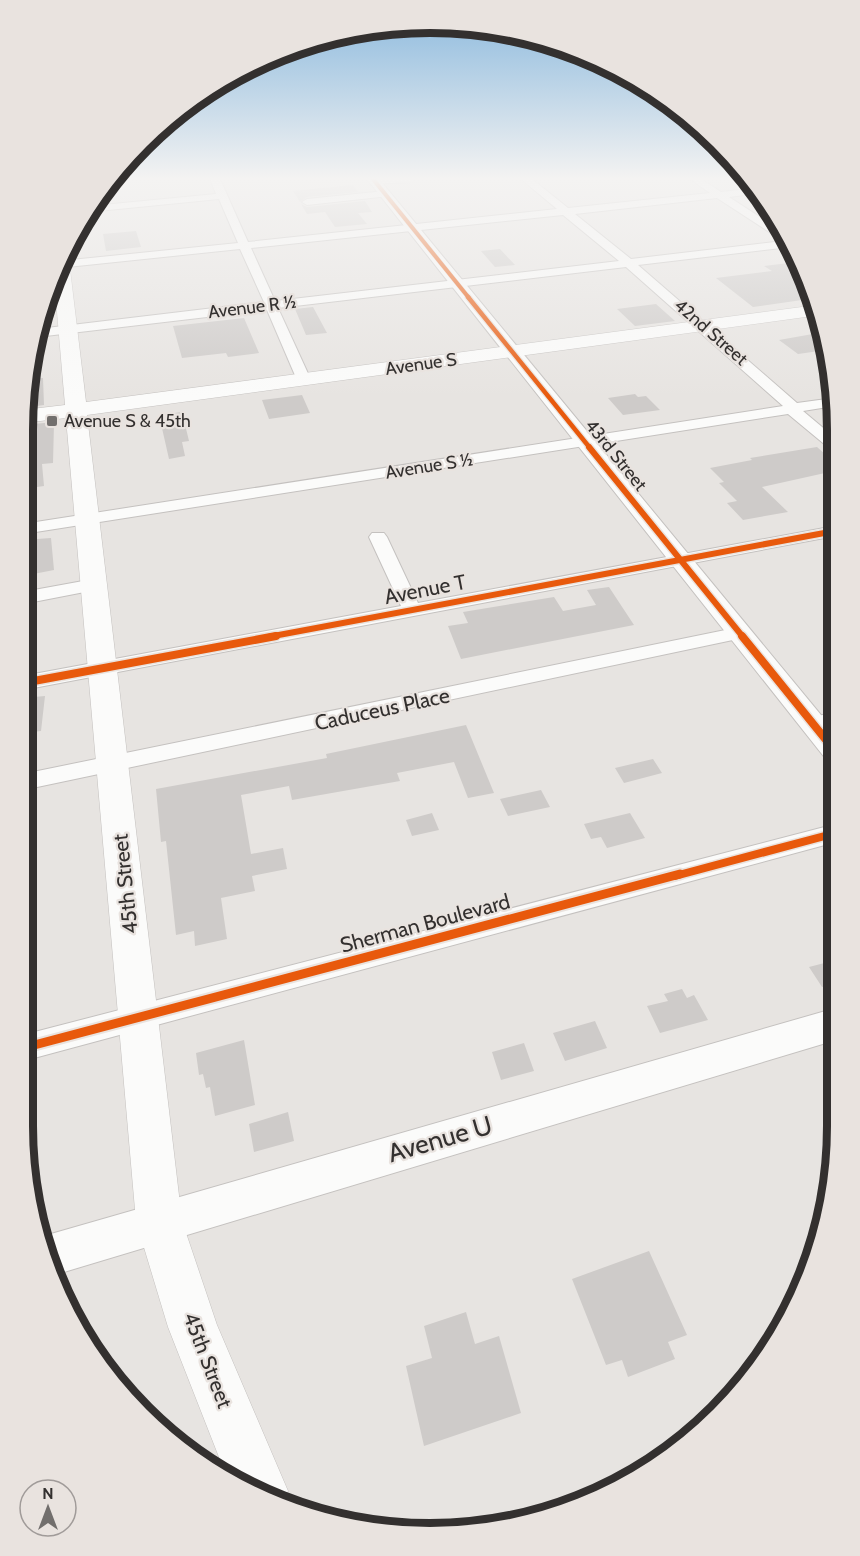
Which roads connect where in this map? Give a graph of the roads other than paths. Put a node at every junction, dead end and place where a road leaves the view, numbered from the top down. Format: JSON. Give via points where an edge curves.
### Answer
{"nodes":[{"id":1,"x":177,"y":252,"type":"edge"},
{"id":2,"x":248,"y":252,"type":"edge"},
{"id":3,"x":433,"y":252,"type":"edge"},
{"id":4,"x":616,"y":252,"type":"edge"},
{"id":5,"x":725,"y":252,"type":"edge"},
{"id":6,"x":70,"y":262,"type":"edge"},
{"id":7,"x":630,"y":263,"type":"junction"},
{"id":8,"x":63,"y":279,"type":"edge"},
{"id":9,"x":458,"y":282,"type":"junction"},
{"id":10,"x":272,"y":304,"type":"junction"},
{"id":11,"x":809,"y":311,"type":"edge"},
{"id":12,"x":703,"y":326,"type":"junction"},
{"id":13,"x":68,"y":329,"type":"junction"},
{"id":14,"x":46,"y":332,"type":"edge"},
{"id":15,"x":514,"y":351,"type":"junction"},
{"id":16,"x":304,"y":380,"type":"junction"},
{"id":17,"x":826,"y":403,"type":"edge"},
{"id":18,"x":792,"y":409,"type":"junction"},
{"id":19,"x":76,"y":410,"type":"junction"},
{"id":20,"x":34,"y":416,"type":"edge"},
{"id":21,"x":827,"y":439,"type":"edge"},
{"id":22,"x":585,"y":441,"type":"junction"},
{"id":23,"x":88,"y":519,"type":"junction"},
{"id":24,"x":33,"y":527,"type":"edge"},
{"id":25,"x":827,"y":532,"type":"edge"},
{"id":26,"x":378,"y":537,"type":"dead end"},
{"id":27,"x":681,"y":559,"type":"junction"},
{"id":28,"x":94,"y":585,"type":"junction"},
{"id":29,"x":33,"y":596,"type":"edge"},
{"id":30,"x":412,"y":609,"type":"junction"},
{"id":31,"x":740,"y":633,"type":"junction"},
{"id":32,"x":103,"y":668,"type":"junction"},
{"id":33,"x":33,"y":681,"type":"edge"},
{"id":34,"x":827,"y":721,"type":"edge"},
{"id":35,"x":814,"y":724,"type":"junction"},
{"id":36,"x":827,"y":741,"type":"edge"},
{"id":37,"x":113,"y":765,"type":"junction"},
{"id":38,"x":33,"y":780,"type":"edge"},
{"id":39,"x":827,"y":835,"type":"edge"},
{"id":40,"x":138,"y":1018,"type":"junction"},
{"id":41,"x":827,"y":1027,"type":"edge"},
{"id":42,"x":33,"y":1044,"type":"edge"},
{"id":43,"x":159,"y":1221,"type":"junction"},
{"id":44,"x":54,"y":1254,"type":"edge"},
{"id":45,"x":257,"y":1483,"type":"edge"}],
"edges":[{"from":1,"to":6,"type":"street"},
{"from":2,"to":10,"type":"street"},
{"from":3,"to":9,"type":"street","name":"43rd Street"},
{"from":4,"to":7,"type":"street","name":"42nd Street"},
{"from":5,"to":7,"type":"street","name":"Avenue R ½"},
{"from":7,"to":9,"type":"street","name":"Avenue R ½"},
{"from":7,"to":12,"type":"street","name":"42nd Street"},
{"from":8,"to":13,"type":"main road","name":"45th Street"},
{"from":9,"to":10,"type":"street","name":"Avenue R ½"},
{"from":9,"to":15,"type":"street","name":"43rd Street"},
{"from":10,"to":13,"type":"street","name":"Avenue R ½"},
{"from":10,"to":16,"type":"street"},
{"from":11,"to":12,"type":"main road","name":"Avenue S"},
{"from":12,"to":15,"type":"main road","name":"Avenue S"},
{"from":12,"to":18,"type":"street","name":"42nd Street","via":[[789,402]]},
{"from":13,"to":14,"type":"street","name":"Avenue R ½"},
{"from":13,"to":19,"type":"main road","name":"45th Street"},
{"from":15,"to":16,"type":"main road","name":"Avenue S"},
{"from":15,"to":22,"type":"street","name":"43rd Street"},
{"from":16,"to":19,"type":"main road","name":"Avenue S"},
{"from":17,"to":18,"type":"street","name":"Avenue S ½"},
{"from":18,"to":21,"type":"street","name":"42nd Street"},
{"from":18,"to":22,"type":"street","name":"Avenue S ½"},
{"from":19,"to":20,"type":"main road","name":"Avenue S"},
{"from":19,"to":23,"type":"main road","name":"45th Street"},
{"from":22,"to":23,"type":"street","name":"Avenue S ½"},
{"from":22,"to":27,"type":"street","name":"43rd Street"},
{"from":23,"to":24,"type":"street","name":"Avenue S ½"},
{"from":23,"to":28,"type":"main road","name":"45th Street"},
{"from":25,"to":27,"type":"street","name":"Avenue T"},
{"from":26,"to":30,"type":"street"},
{"from":27,"to":30,"type":"street","name":"Avenue T"},
{"from":27,"to":31,"type":"street","name":"43rd Street"},
{"from":28,"to":29,"type":"street"},
{"from":28,"to":32,"type":"main road","name":"45th Street"},
{"from":30,"to":32,"type":"street","name":"Avenue T"},
{"from":31,"to":35,"type":"street","name":"43rd Street"},
{"from":31,"to":37,"type":"street","name":"Caduceus Place"},
{"from":32,"to":33,"type":"street","name":"Avenue T"},
{"from":32,"to":37,"type":"main road","name":"45th Street"},
{"from":34,"to":35,"type":"street"},
{"from":35,"to":36,"type":"street","name":"43rd Street"},
{"from":37,"to":38,"type":"street","name":"Caduceus Place"},
{"from":37,"to":40,"type":"main road","name":"45th Street"},
{"from":39,"to":40,"type":"street","name":"Sherman Boulevard"},
{"from":40,"to":42,"type":"street","name":"Sherman Boulevard"},
{"from":40,"to":43,"type":"main road","name":"45th Street"},
{"from":41,"to":43,"type":"street","name":"Avenue U"},
{"from":43,"to":44,"type":"street","name":"Avenue U"},
{"from":43,"to":45,"type":"main road","name":"45th Street","via":[[193,1328]]}]}
